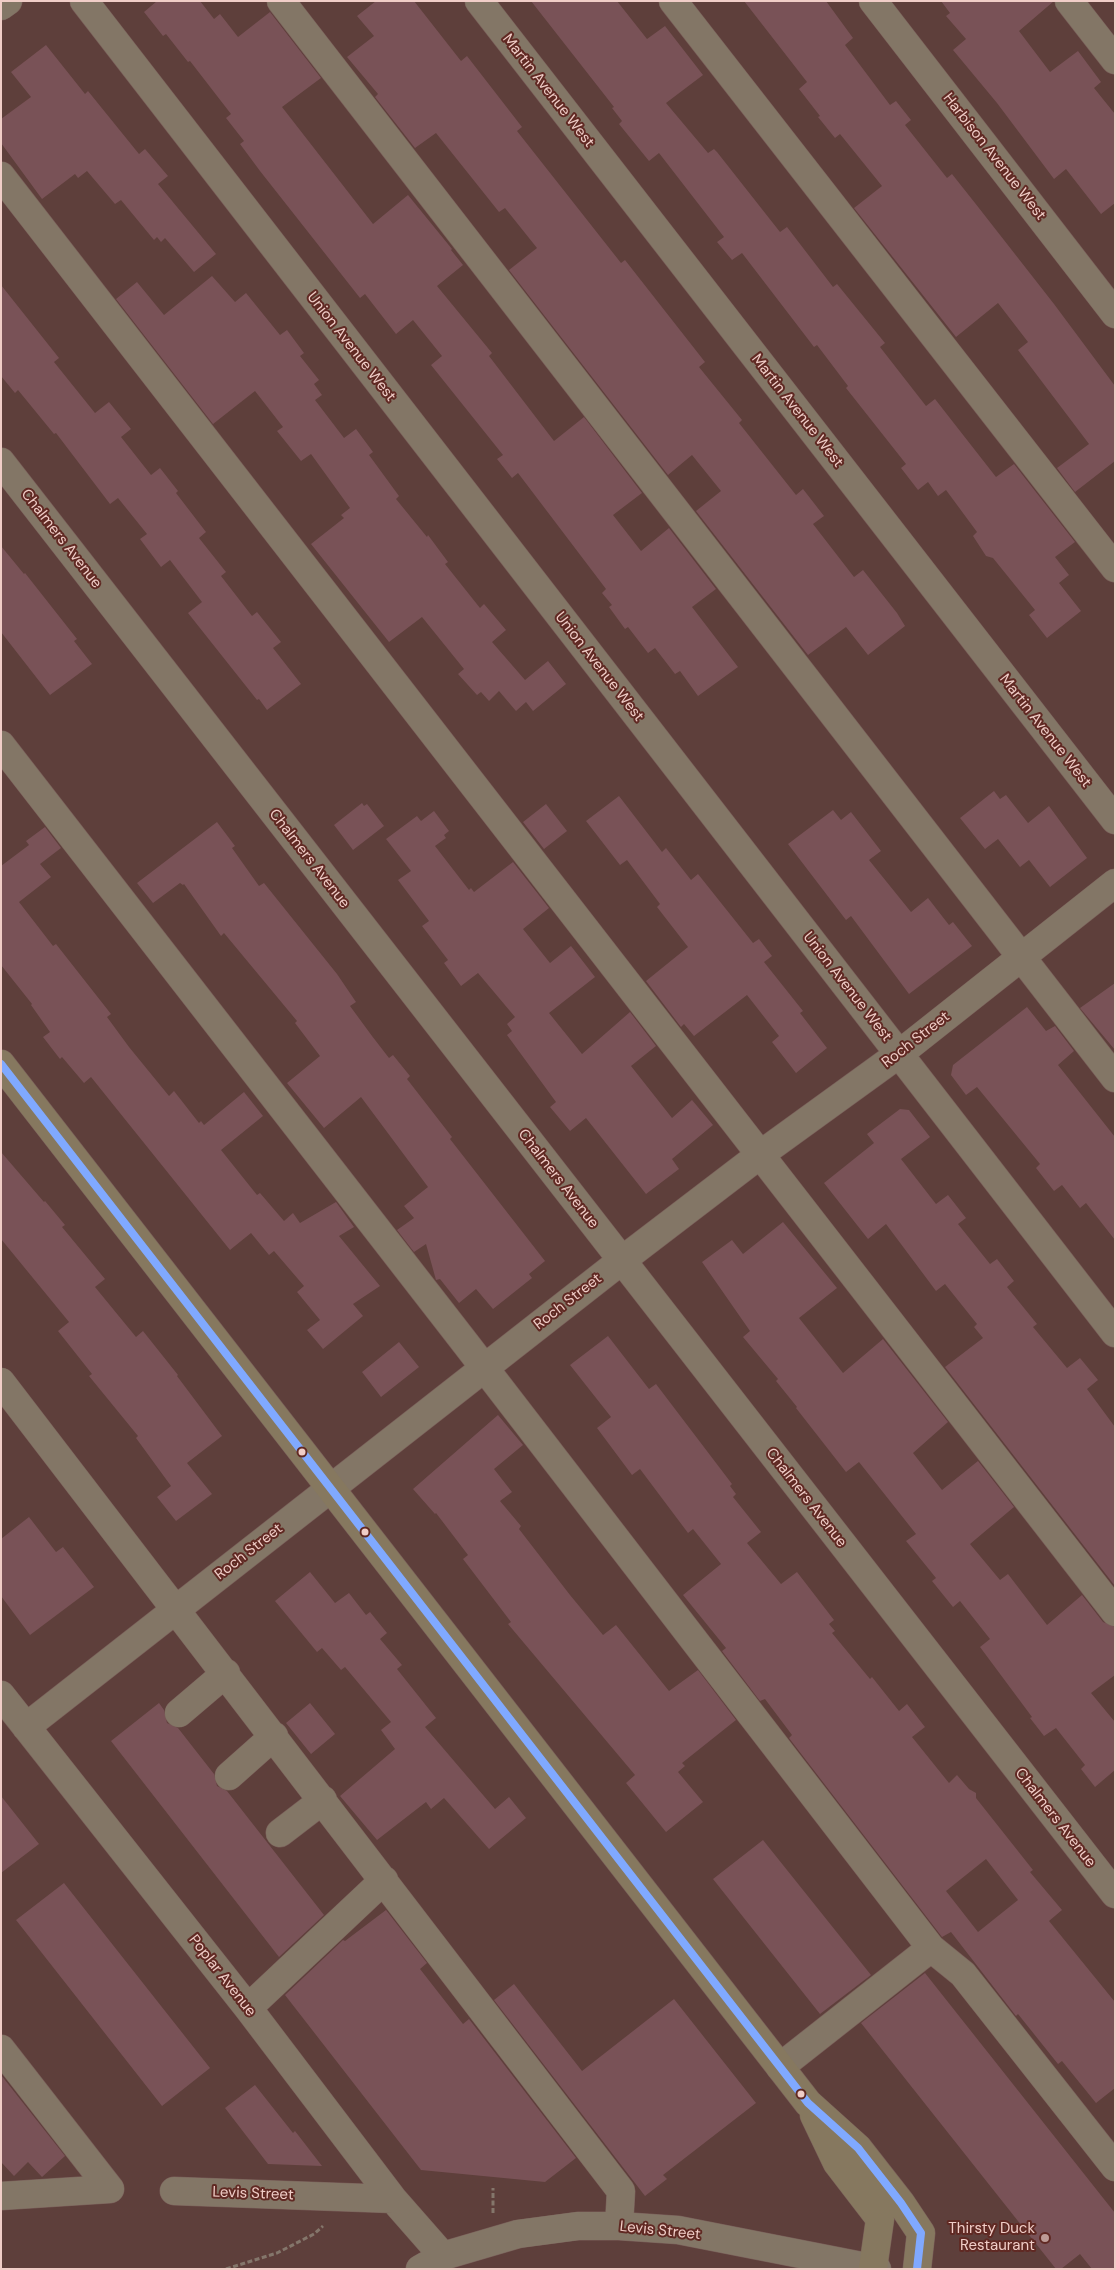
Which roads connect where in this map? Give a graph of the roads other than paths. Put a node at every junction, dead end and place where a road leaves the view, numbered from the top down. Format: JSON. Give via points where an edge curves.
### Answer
{"nodes":[{"id":1,"x":8,"y":1,"type":"edge"},
{"id":2,"x":84,"y":1,"type":"edge"},
{"id":3,"x":280,"y":1,"type":"edge"},
{"id":4,"x":479,"y":1,"type":"edge"},
{"id":5,"x":673,"y":1,"type":"edge"},
{"id":6,"x":873,"y":1,"type":"edge"},
{"id":7,"x":1069,"y":1,"type":"edge"},
{"id":8,"x":1,"y":6,"type":"edge"},
{"id":9,"x":1115,"y":60,"type":"edge"},
{"id":10,"x":1,"y":176,"type":"edge"},
{"id":11,"x":1115,"y":314,"type":"edge"},
{"id":12,"x":1,"y":462,"type":"edge"},
{"id":13,"x":1115,"y":568,"type":"edge"},
{"id":14,"x":1,"y":745,"type":"edge"},
{"id":15,"x":1115,"y":820,"type":"edge"},
{"id":16,"x":1115,"y":883,"type":"edge"},
{"id":17,"x":1021,"y":957,"type":"junction"},
{"id":18,"x":899,"y":1054,"type":"junction"},
{"id":19,"x":1,"y":1064,"type":"edge"},
{"id":20,"x":1115,"y":1078,"type":"edge"},
{"id":21,"x":761,"y":1154,"type":"junction"},
{"id":22,"x":621,"y":1261,"type":"junction"},
{"id":23,"x":1115,"y":1333,"type":"edge"},
{"id":24,"x":485,"y":1367,"type":"junction"},
{"id":25,"x":1,"y":1382,"type":"edge"},
{"id":26,"x":330,"y":1488,"type":"junction"},
{"id":27,"x":176,"y":1610,"type":"junction"},
{"id":28,"x":1115,"y":1612,"type":"edge"},
{"id":29,"x":226,"y":1673,"type":"junction"},
{"id":30,"x":1,"y":1695,"type":"edge"},
{"id":31,"x":179,"y":1713,"type":"dead end"},
{"id":32,"x":26,"y":1727,"type":"junction"},
{"id":33,"x":274,"y":1736,"type":"junction"},
{"id":34,"x":229,"y":1776,"type":"dead end"},
{"id":35,"x":323,"y":1800,"type":"junction"},
{"id":36,"x":280,"y":1834,"type":"dead end"},
{"id":37,"x":384,"y":1880,"type":"junction"},
{"id":38,"x":1115,"y":1894,"type":"edge"},
{"id":39,"x":931,"y":1948,"type":"junction"},
{"id":40,"x":248,"y":2008,"type":"junction"},
{"id":41,"x":1,"y":2049,"type":"edge"},
{"id":42,"x":780,"y":2067,"type":"junction"},
{"id":43,"x":808,"y":2103,"type":"junction"},
{"id":44,"x":1115,"y":2167,"type":"edge"},
{"id":45,"x":174,"y":2191,"type":"dead end"},
{"id":46,"x":1,"y":2196,"type":"edge"},
{"id":47,"x":393,"y":2198,"type":"junction"},
{"id":48,"x":619,"y":2226,"type":"junction"},
{"id":49,"x":432,"y":2262,"type":"edge"},
{"id":50,"x":875,"y":2268,"type":"edge"},
{"id":51,"x":917,"y":2269,"type":"edge"}],
"edges":[{"from":1,"to":8,"type":"street"},
{"from":2,"to":18,"type":"street","name":"Union Avenue West"},
{"from":3,"to":17,"type":"street"},
{"from":4,"to":15,"type":"street","name":"Martin Avenue West"},
{"from":5,"to":13,"type":"street"},
{"from":6,"to":11,"type":"street","name":"Harbison Avenue West"},
{"from":7,"to":9,"type":"street"},
{"from":10,"to":21,"type":"street"},
{"from":12,"to":22,"type":"street","name":"Chalmers Avenue"},
{"from":14,"to":24,"type":"street"},
{"from":16,"to":17,"type":"street","name":"Roch Street"},
{"from":17,"to":18,"type":"street","name":"Roch Street"},
{"from":17,"to":20,"type":"street"},
{"from":18,"to":21,"type":"street","name":"Roch Street"},
{"from":18,"to":23,"type":"street","name":"Union Avenue West"},
{"from":19,"to":26,"type":"main road"},
{"from":21,"to":22,"type":"street","name":"Roch Street"},
{"from":21,"to":28,"type":"street"},
{"from":22,"to":24,"type":"street","name":"Roch Street"},
{"from":22,"to":38,"type":"street","name":"Chalmers Avenue"},
{"from":24,"to":26,"type":"street","name":"Roch Street"},
{"from":24,"to":39,"type":"street"},
{"from":25,"to":27,"type":"street"},
{"from":26,"to":27,"type":"street","name":"Roch Street"},
{"from":26,"to":42,"type":"main road"},
{"from":27,"to":29,"type":"street"},
{"from":27,"to":32,"type":"street","name":"Roch Street"},
{"from":29,"to":31,"type":"street"},
{"from":29,"to":33,"type":"street"},
{"from":30,"to":32,"type":"street","name":"Poplar Avenue"},
{"from":32,"to":40,"type":"street","name":"Poplar Avenue"},
{"from":33,"to":34,"type":"street"},
{"from":33,"to":35,"type":"street"},
{"from":35,"to":36,"type":"street"},
{"from":35,"to":37,"type":"street"},
{"from":37,"to":40,"type":"street"},
{"from":37,"to":48,"type":"street","via":[[621,2190]]},
{"from":39,"to":42,"type":"street"},
{"from":39,"to":44,"type":"street","via":[[963,1974]]},
{"from":40,"to":47,"type":"street","name":"Poplar Avenue"},
{"from":41,"to":46,"type":"street","via":[[110,2188]]},
{"from":42,"to":43,"type":"main road"},
{"from":43,"to":50,"type":"main road","via":[[837,2163],[880,2219]]},
{"from":43,"to":51,"type":"main road","via":[[858,2148],[906,2210],[920,2233]]},
{"from":45,"to":47,"type":"street","name":"Levis Street"},
{"from":47,"to":49,"type":"street","name":"Poplar Avenue"},
{"from":48,"to":49,"type":"street","name":"Levis Street","via":[[538,2230],[500,2238]]},
{"from":48,"to":50,"type":"street","name":"Levis Street","via":[[678,2230]]}]}
